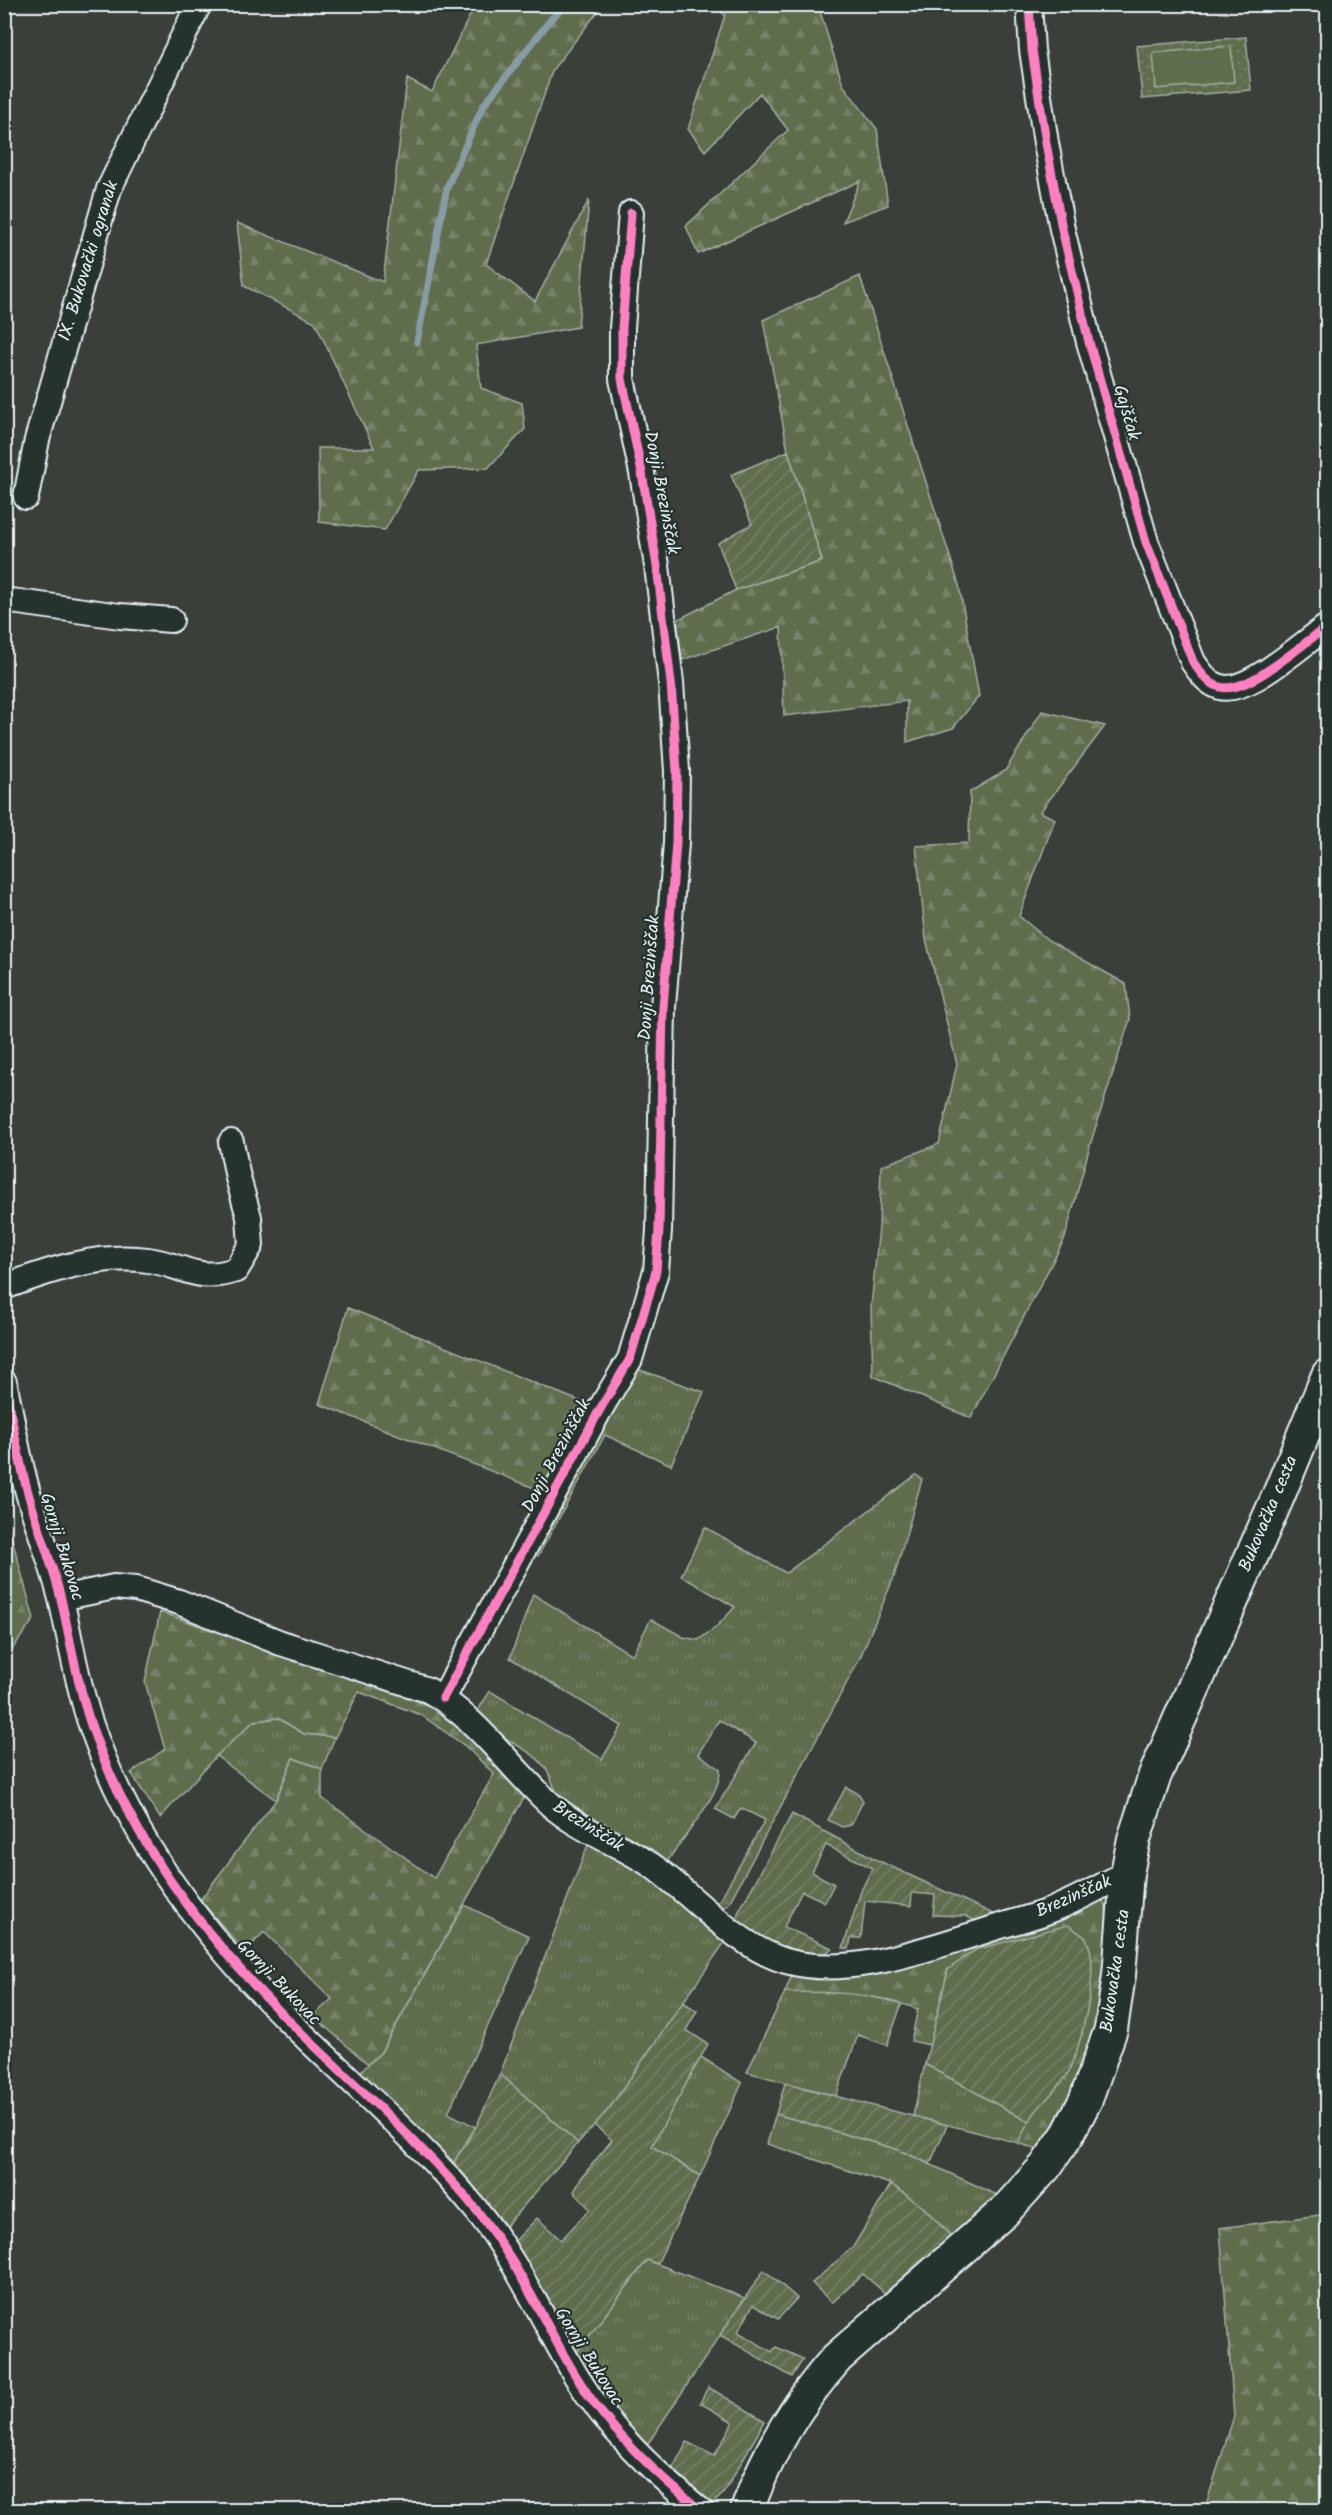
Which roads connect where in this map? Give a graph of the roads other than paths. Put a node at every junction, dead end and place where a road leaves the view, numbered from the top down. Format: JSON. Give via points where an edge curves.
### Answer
{"nodes":[{"id":1,"x":199,"y":4,"type":"edge"},
{"id":2,"x":1029,"y":4,"type":"edge"},
{"id":3,"x":631,"y":213,"type":"dead end"},
{"id":4,"x":26,"y":497,"type":"dead end"},
{"id":5,"x":4,"y":600,"type":"edge"},
{"id":6,"x":171,"y":620,"type":"dead end"},
{"id":7,"x":1328,"y":626,"type":"edge"},
{"id":8,"x":231,"y":1142,"type":"dead end"},
{"id":9,"x":4,"y":1287,"type":"edge"},
{"id":10,"x":1328,"y":1375,"type":"edge"},
{"id":11,"x":4,"y":1382,"type":"edge"},
{"id":12,"x":61,"y":1598,"type":"junction"},
{"id":13,"x":443,"y":1698,"type":"junction"},
{"id":14,"x":1127,"y":1873,"type":"junction"},
{"id":15,"x":700,"y":2511,"type":"edge"},
{"id":16,"x":747,"y":2511,"type":"edge"}],
"edges":[{"from":1,"to":4,"type":"street","name":"IX. Bukovački ogranak","via":[[108,189],[37,440]]},
{"from":2,"to":7,"type":"street","name":"Gajščak","via":[[1046,143],[1089,342],[1146,542],[1193,662],[1212,683],[1234,688],[1255,678]]},
{"from":3,"to":13,"type":"street","name":"Donji Brezinščak","via":[[622,379],[657,566],[677,771],[676,843],[663,1007],[656,1271],[630,1359]]},
{"from":5,"to":6,"type":"street"},
{"from":8,"to":9,"type":"street","via":[[249,1216],[251,1245],[236,1270],[217,1276],[196,1275],[148,1260],[101,1259],[49,1270]]},
{"from":10,"to":14,"type":"main road","name":"Bukovačka cesta","via":[[1155,1775]]},
{"from":11,"to":12,"type":"street","name":"Gornji Bukovac","via":[[26,1487]]},
{"from":12,"to":13,"type":"street","name":"Brezinščak","via":[[114,1587],[136,1589]]},
{"from":12,"to":15,"type":"street","name":"Gornji Bukovac","via":[[76,1673],[110,1776],[170,1882],[260,1992],[449,2177],[508,2254],[576,2376],[612,2427]]},
{"from":13,"to":14,"type":"street","name":"Brezinščak","via":[[564,1815],[651,1865],[737,1935],[785,1961],[812,1966],[862,1964],[929,1948],[1053,1910]]},
{"from":14,"to":16,"type":"main road","name":"Bukovačka cesta","via":[[1111,2030],[1086,2099],[1068,2134],[1045,2167],[1004,2212],[880,2319],[817,2381],[786,2425]]}]}
